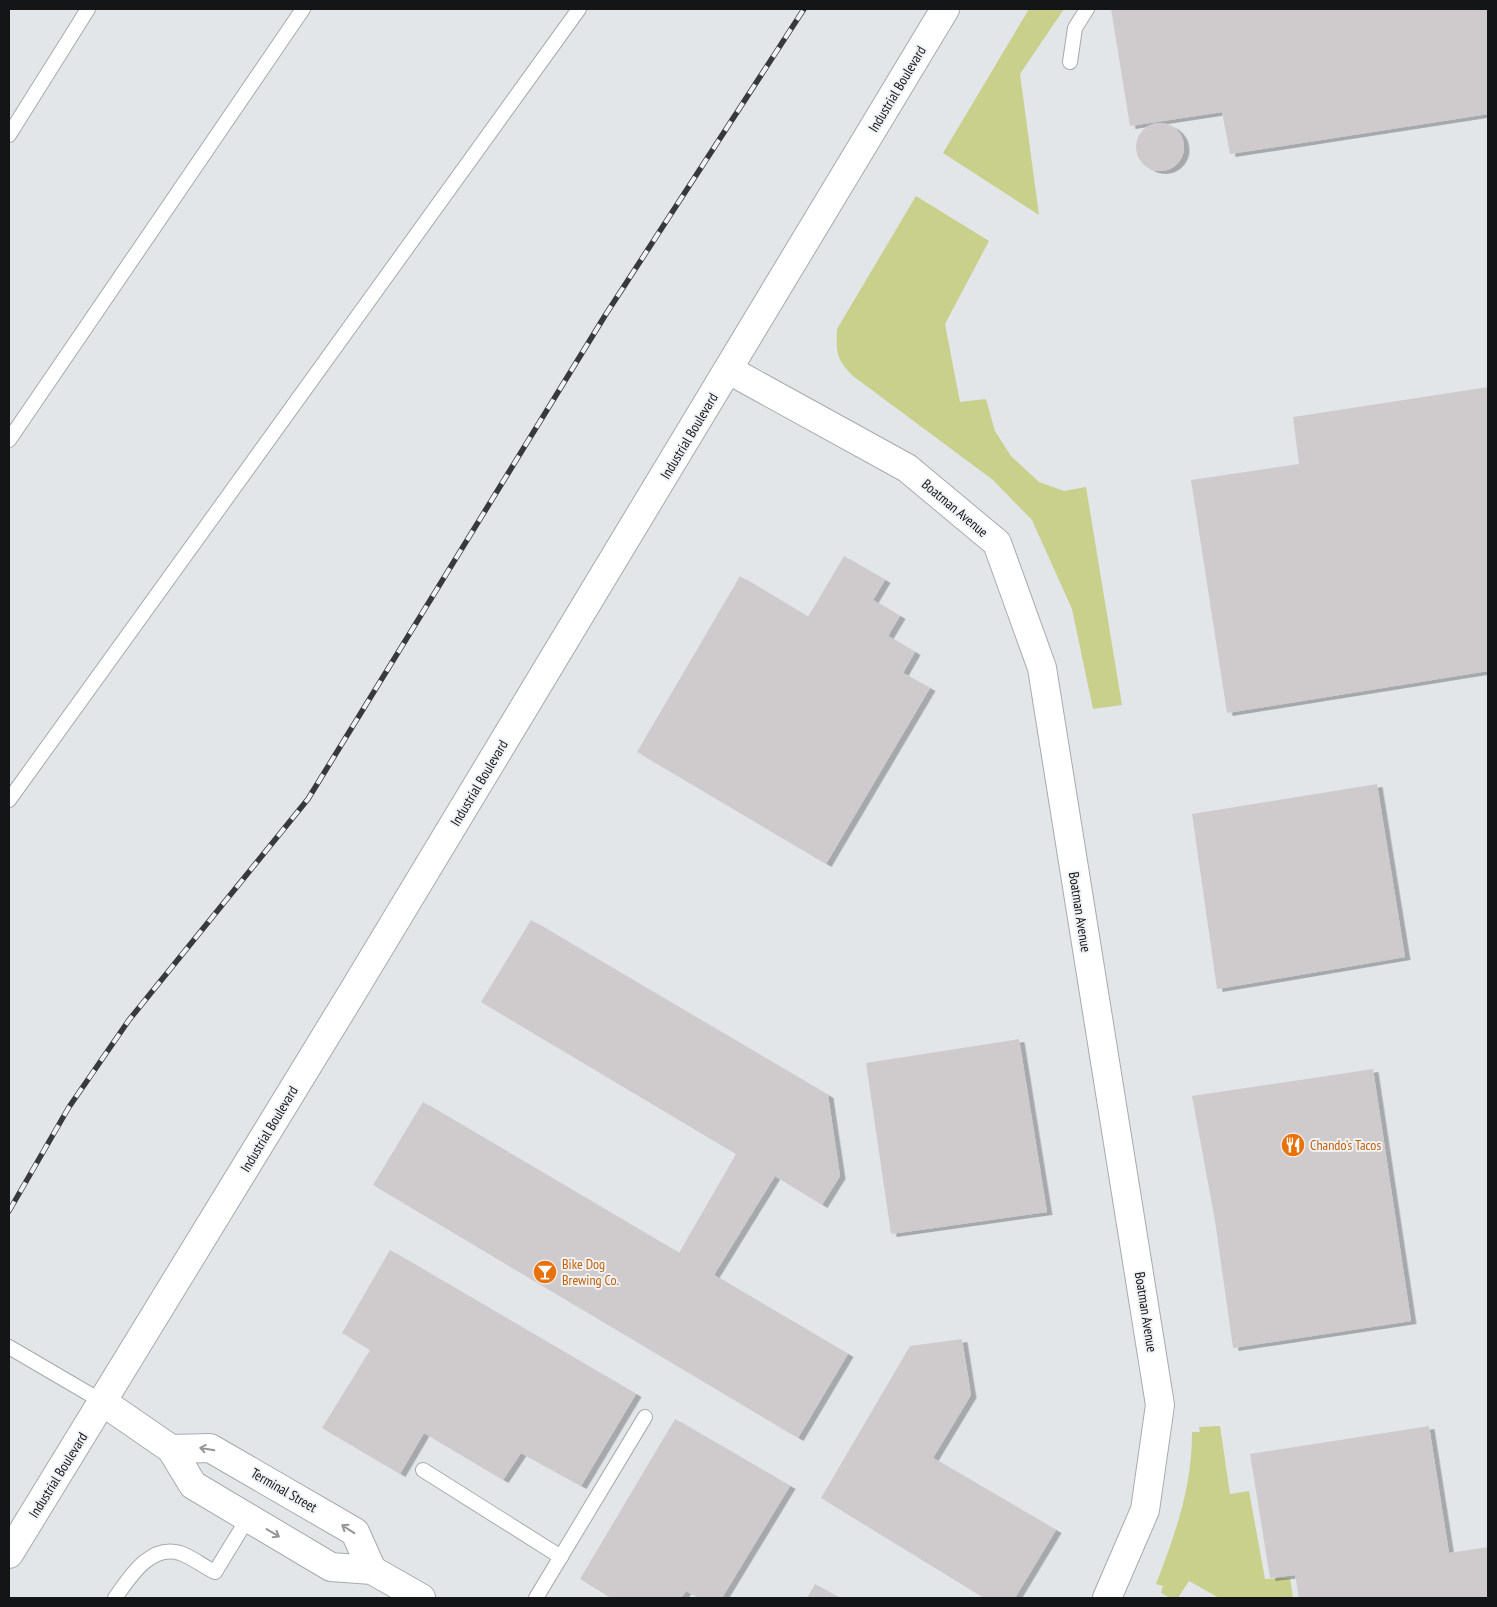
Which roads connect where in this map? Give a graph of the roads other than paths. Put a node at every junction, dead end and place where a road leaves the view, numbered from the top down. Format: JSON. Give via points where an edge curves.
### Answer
{"nodes":[{"id":1,"x":88,"y":9,"type":"edge"},
{"id":2,"x":303,"y":9,"type":"edge"},
{"id":3,"x":579,"y":9,"type":"edge"},
{"id":4,"x":945,"y":9,"type":"edge"},
{"id":5,"x":1087,"y":9,"type":"edge"},
{"id":6,"x":1070,"y":62,"type":"dead end"},
{"id":7,"x":9,"y":135,"type":"edge"},
{"id":8,"x":728,"y":370,"type":"junction"},
{"id":9,"x":9,"y":440,"type":"edge"},
{"id":10,"x":9,"y":800,"type":"edge"},
{"id":11,"x":9,"y":1347,"type":"edge"},
{"id":12,"x":103,"y":1402,"type":"junction"},
{"id":13,"x":645,"y":1418,"type":"dead end"},
{"id":14,"x":171,"y":1449,"type":"junction"},
{"id":15,"x":422,"y":1470,"type":"dead end"},
{"id":16,"x":248,"y":1518,"type":"junction"},
{"id":17,"x":9,"y":1554,"type":"edge"},
{"id":18,"x":561,"y":1557,"type":"junction"},
{"id":19,"x":372,"y":1570,"type":"junction"},
{"id":20,"x":115,"y":1598,"type":"edge"},
{"id":21,"x":421,"y":1598,"type":"edge"},
{"id":22,"x":536,"y":1598,"type":"edge"},
{"id":23,"x":1107,"y":1598,"type":"edge"}],
"edges":[{"from":1,"to":7,"type":"lane"},
{"from":2,"to":9,"type":"lane"},
{"from":3,"to":10,"type":"lane"},
{"from":4,"to":8,"type":"street","name":"Industrial Boulevard"},
{"from":5,"to":6,"type":"lane","via":[[1075,28]]},
{"from":8,"to":12,"type":"street","name":"Industrial Boulevard"},
{"from":8,"to":23,"type":"street","name":"Boatman Avenue","via":[[907,468],[997,543],[1042,668],[1160,1405],[1145,1510]]},
{"from":11,"to":12,"type":"lane"},
{"from":12,"to":14,"type":"street"},
{"from":12,"to":17,"type":"street","name":"Industrial Boulevard"},
{"from":13,"to":18,"type":"lane"},
{"from":14,"to":16,"type":"street","via":[[193,1485]]},
{"from":19,"to":14,"type":"street","name":"Terminal Street","one_way":true,"via":[[355,1532],[347,1527],[210,1448]]},
{"from":15,"to":18,"type":"lane"},
{"from":16,"to":19,"type":"street","one_way":true,"via":[[331,1567]]},
{"from":16,"to":20,"type":"lane","via":[[215,1572],[180,1553],[157,1554],[135,1569]]},
{"from":18,"to":22,"type":"lane"},
{"from":19,"to":21,"type":"street"}]}
